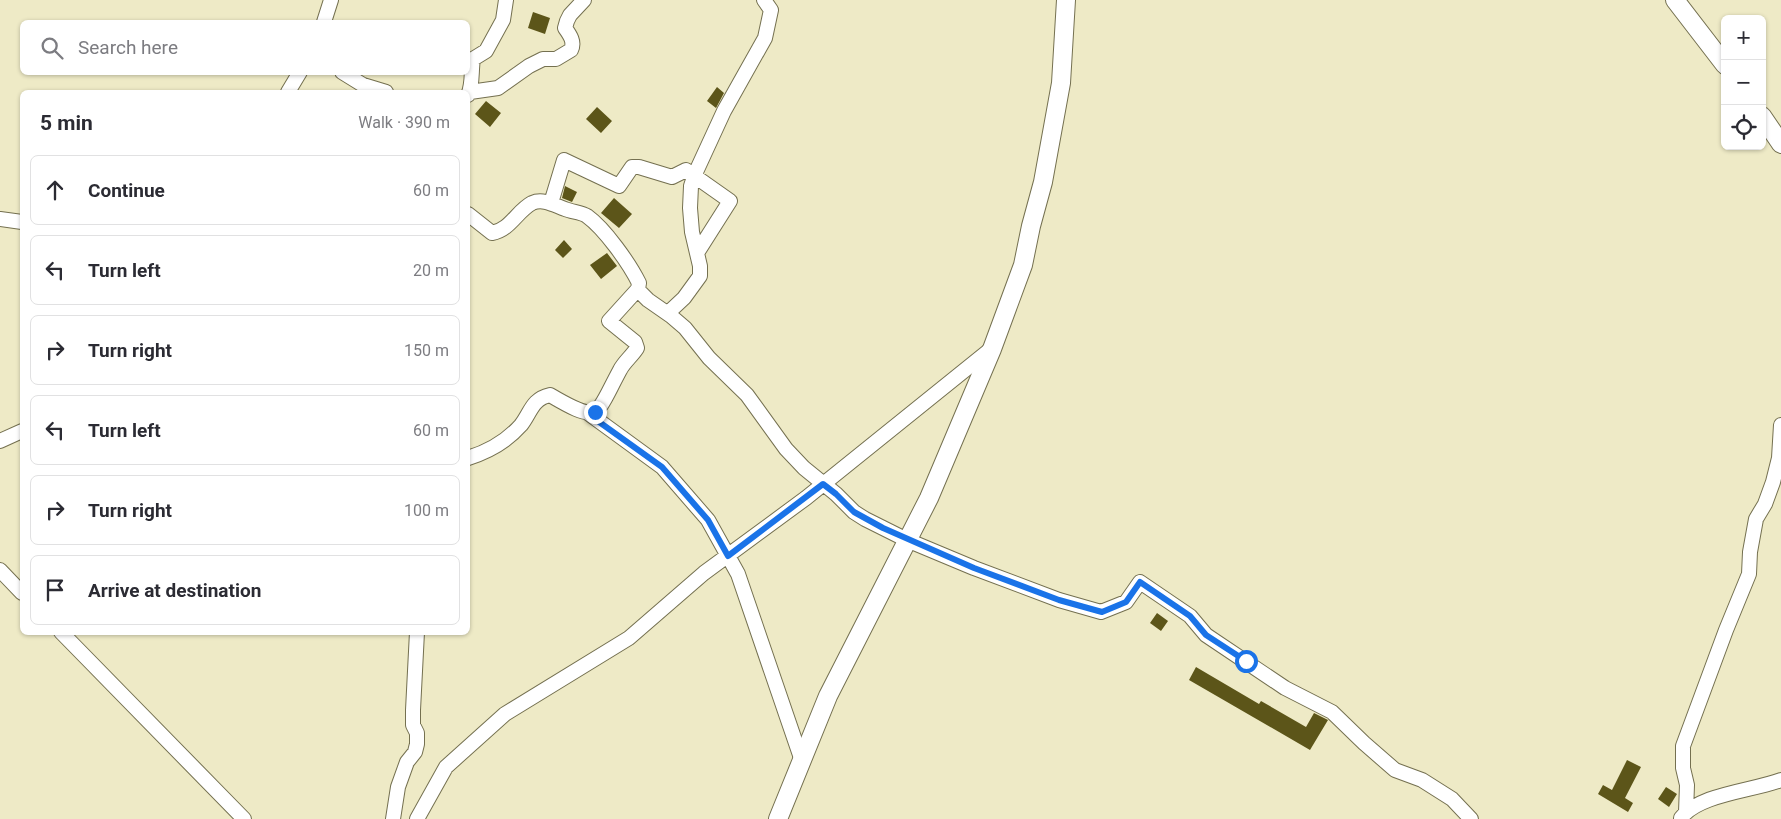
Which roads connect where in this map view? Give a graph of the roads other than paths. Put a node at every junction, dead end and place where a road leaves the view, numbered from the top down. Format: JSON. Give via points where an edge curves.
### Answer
{"nodes":[{"id":1,"x":331,"y":0,"type":"edge"},
{"id":2,"x":506,"y":0,"type":"edge"},
{"id":3,"x":584,"y":0,"type":"edge"},
{"id":4,"x":764,"y":0,"type":"edge"},
{"id":5,"x":1066,"y":0,"type":"edge"},
{"id":6,"x":1675,"y":0,"type":"edge"},
{"id":7,"x":325,"y":20,"type":"edge"},
{"id":8,"x":1722,"y":60,"type":"edge"},
{"id":9,"x":298,"y":75,"type":"edge"},
{"id":10,"x":347,"y":75,"type":"edge"},
{"id":11,"x":289,"y":90,"type":"edge"},
{"id":12,"x":379,"y":90,"type":"edge"},
{"id":13,"x":469,"y":90,"type":"edge"},
{"id":14,"x":470,"y":93,"type":"edge"},
{"id":15,"x":1766,"y":122,"type":"edge"},
{"id":16,"x":1781,"y":144,"type":"edge"},
{"id":17,"x":694,"y":175,"type":"junction"},
{"id":18,"x":551,"y":203,"type":"junction"},
{"id":19,"x":470,"y":216,"type":"edge"},
{"id":20,"x":0,"y":219,"type":"edge"},
{"id":21,"x":20,"y":222,"type":"edge"},
{"id":22,"x":697,"y":253,"type":"junction"},
{"id":23,"x":638,"y":289,"type":"junction"},
{"id":24,"x":668,"y":313,"type":"junction"},
{"id":25,"x":992,"y":349,"type":"junction"},
{"id":26,"x":588,"y":414,"type":"junction"},
{"id":27,"x":1781,"y":425,"type":"edge"},
{"id":28,"x":20,"y":431,"type":"edge"},
{"id":29,"x":0,"y":441,"type":"edge"},
{"id":30,"x":470,"y":457,"type":"edge"},
{"id":31,"x":823,"y":484,"type":"junction"},
{"id":32,"x":907,"y":540,"type":"junction"},
{"id":33,"x":728,"y":556,"type":"junction"},
{"id":34,"x":0,"y":570,"type":"edge"},
{"id":35,"x":20,"y":591,"type":"edge"},
{"id":36,"x":64,"y":635,"type":"edge"},
{"id":37,"x":417,"y":635,"type":"edge"},
{"id":38,"x":802,"y":758,"type":"junction"},
{"id":39,"x":1781,"y":780,"type":"edge"},
{"id":40,"x":1683,"y":816,"type":"edge"},
{"id":41,"x":244,"y":819,"type":"edge"},
{"id":42,"x":393,"y":819,"type":"edge"},
{"id":43,"x":417,"y":819,"type":"edge"},
{"id":44,"x":778,"y":819,"type":"edge"},
{"id":45,"x":1471,"y":819,"type":"edge"}],
"edges":[{"from":1,"to":7,"type":"street"},
{"from":2,"to":13,"type":"street","via":[[503,20],[486,51],[473,59]]},
{"from":3,"to":14,"type":"street","via":[[566,21],[565,28],[573,44],[571,50],[529,66],[498,88]]},
{"from":4,"to":17,"type":"street","via":[[771,13],[765,38],[720,118]]},
{"from":5,"to":25,"type":"street","via":[[1061,83],[1043,182],[1023,265]]},
{"from":6,"to":8,"type":"street"},
{"from":9,"to":11,"type":"street"},
{"from":10,"to":12,"type":"street"},
{"from":15,"to":16,"type":"street"},
{"from":17,"to":18,"type":"street","via":[[686,170],[672,178],[639,167],[632,168],[619,186],[564,160]]},
{"from":17,"to":22,"type":"street","via":[[690,208]]},
{"from":17,"to":22,"type":"street","via":[[730,201]]},
{"from":18,"to":19,"type":"street","via":[[533,202],[506,226],[492,233]]},
{"from":18,"to":23,"type":"street","via":[[586,215],[615,246],[640,283]]},
{"from":20,"to":21,"type":"street"},
{"from":22,"to":24,"type":"street","via":[[700,276]]},
{"from":23,"to":24,"type":"street"},
{"from":23,"to":26,"type":"street","via":[[608,321],[635,342],[637,348],[621,368],[605,400],[595,412]]},
{"from":24,"to":31,"type":"street","via":[[747,394],[786,449]]},
{"from":25,"to":31,"type":"street"},
{"from":25,"to":32,"type":"street","via":[[929,498]]},
{"from":26,"to":30,"type":"street","via":[[546,396],[535,402],[512,434],[485,452]]},
{"from":26,"to":33,"type":"street","via":[[662,467],[708,520]]},
{"from":27,"to":40,"type":"street","via":[[1774,482],[1756,519],[1749,574],[1683,746],[1687,785]]},
{"from":28,"to":29,"type":"street"},
{"from":31,"to":32,"type":"street","via":[[854,512]]},
{"from":31,"to":33,"type":"street"},
{"from":32,"to":38,"type":"street","via":[[828,696]]},
{"from":32,"to":45,"type":"street","via":[[1059,600],[1102,612],[1126,602],[1140,582],[1190,616],[1206,635],[1285,688],[1332,712],[1396,770],[1422,780],[1452,799]]},
{"from":33,"to":38,"type":"street","via":[[738,574]]},
{"from":33,"to":43,"type":"street","via":[[629,638],[505,714],[446,768]]},
{"from":34,"to":35,"type":"street"},
{"from":36,"to":41,"type":"street"},
{"from":37,"to":42,"type":"street","via":[[413,725],[417,744],[398,787]]},
{"from":38,"to":44,"type":"street"},
{"from":39,"to":40,"type":"street","via":[[1713,798]]}]}
